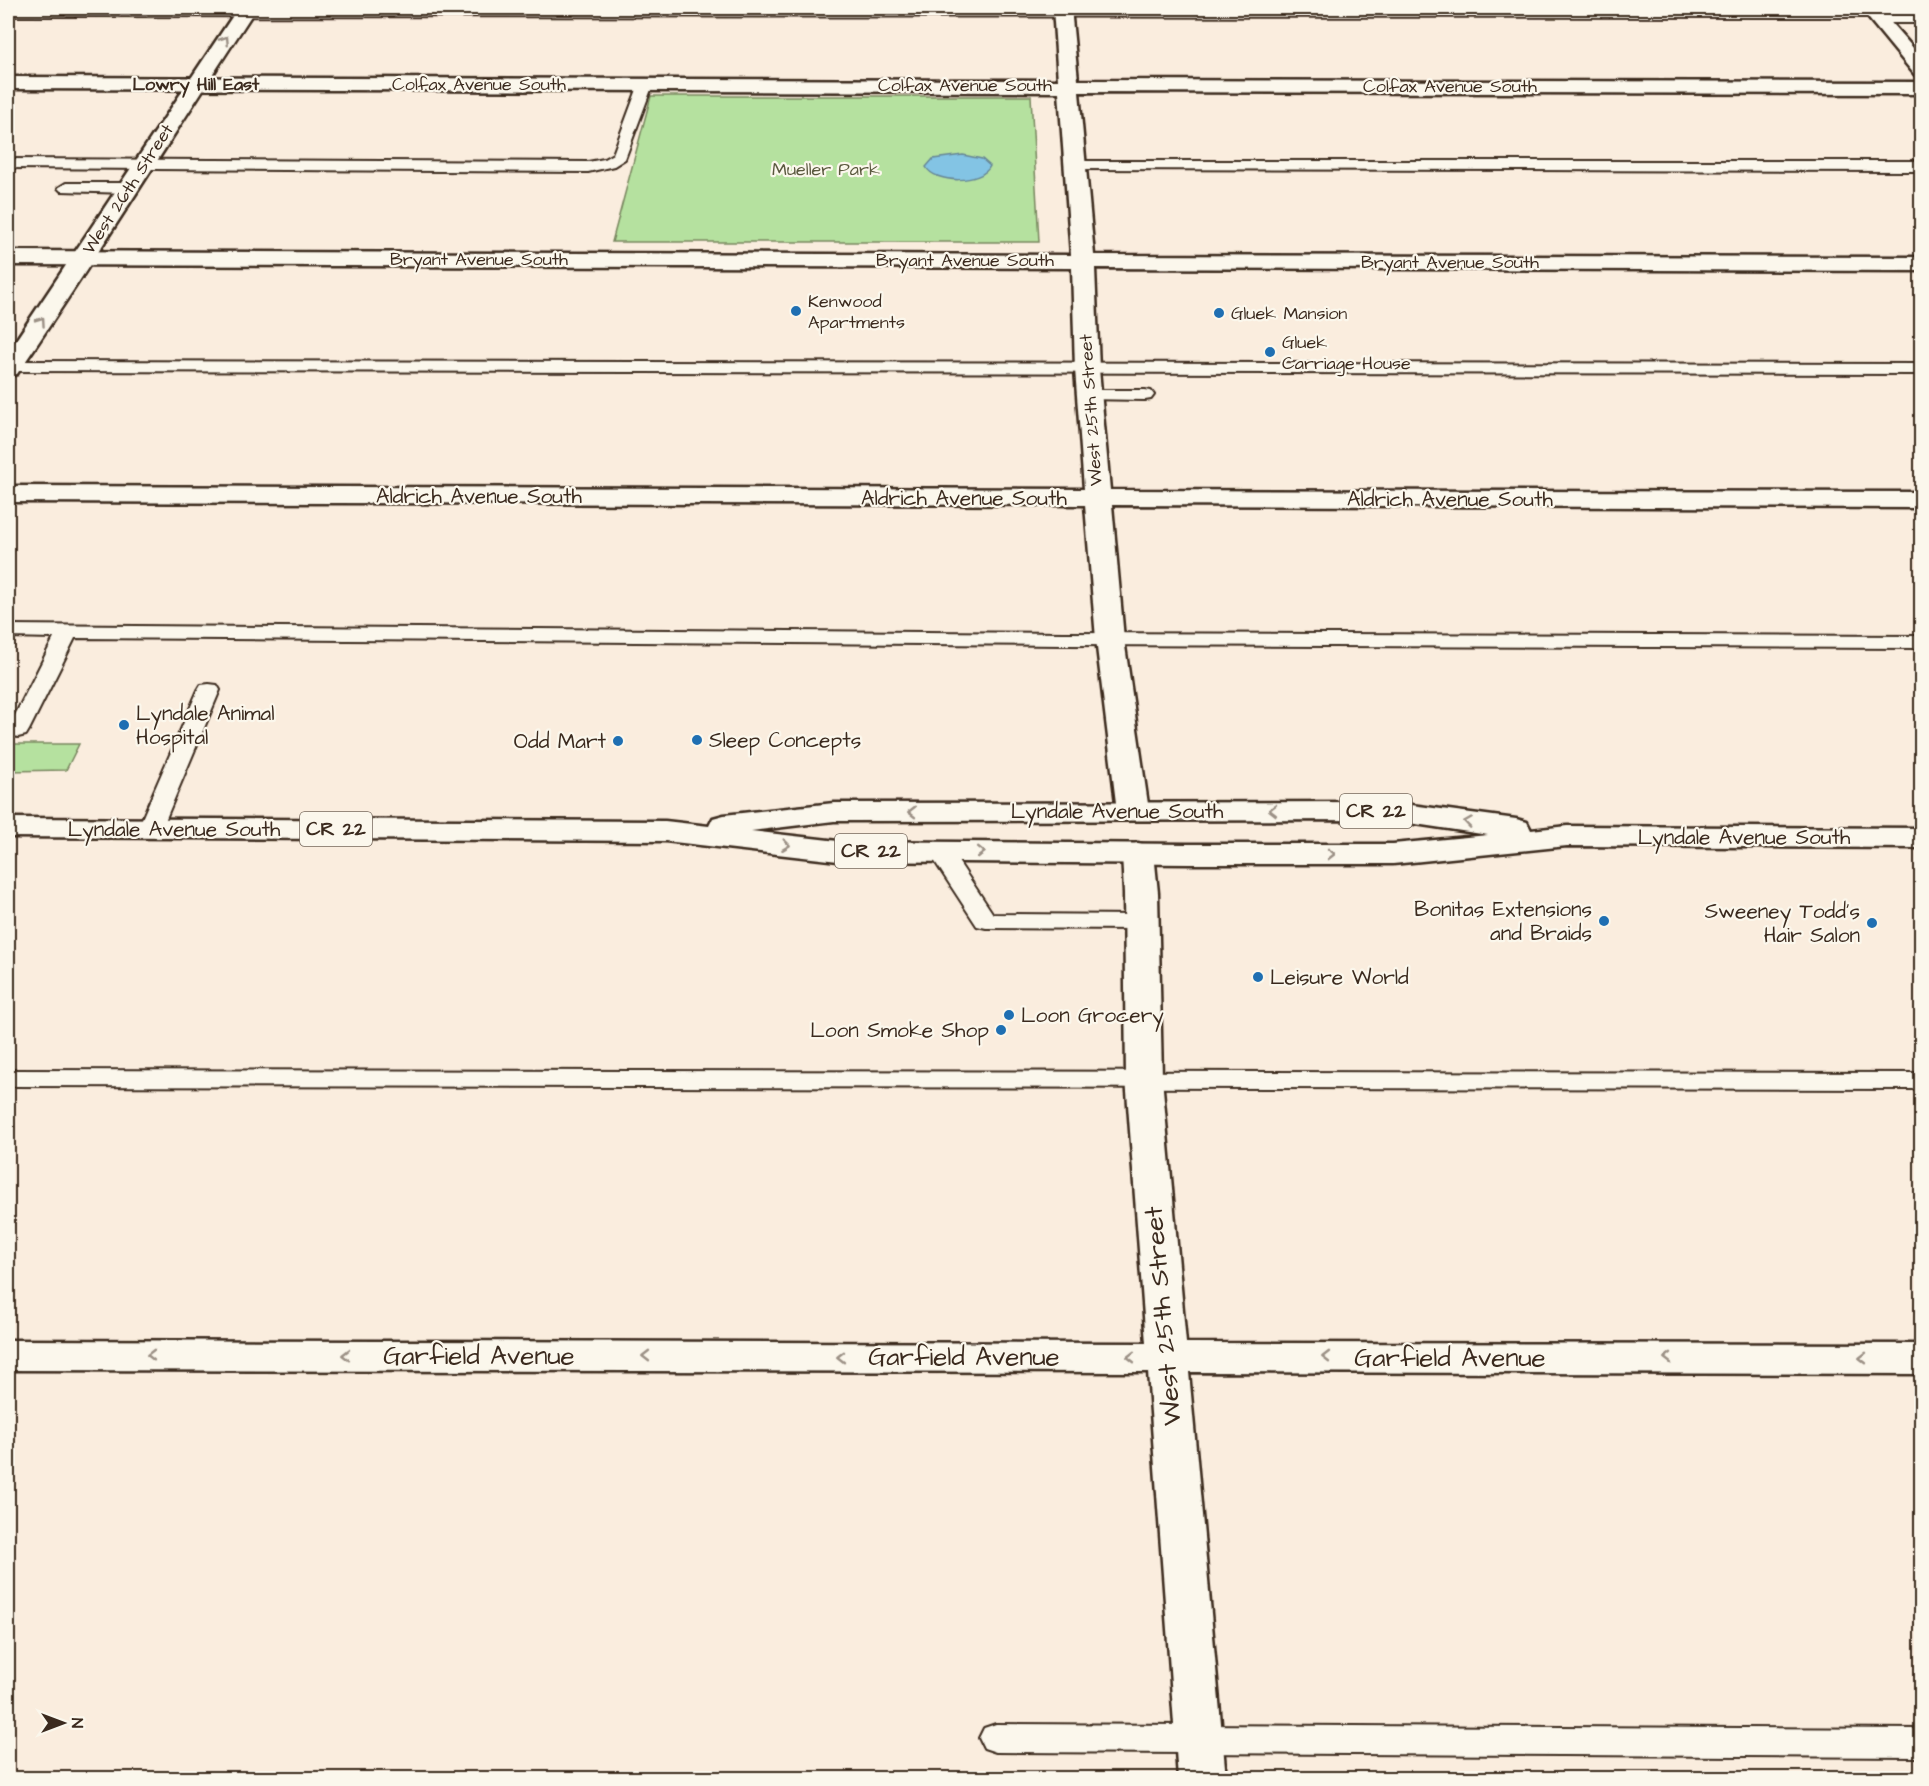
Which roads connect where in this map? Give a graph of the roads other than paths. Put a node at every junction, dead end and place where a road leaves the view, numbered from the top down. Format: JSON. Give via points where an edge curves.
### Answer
{"nodes":[{"id":1,"x":245,"y":10,"type":"edge"},
{"id":2,"x":8,"y":12,"type":"edge"},
{"id":3,"x":1873,"y":13,"type":"edge"},
{"id":4,"x":1062,"y":15,"type":"edge"},
{"id":5,"x":1922,"y":19,"type":"edge"},
{"id":6,"x":1011,"y":26,"type":"dead end"},
{"id":7,"x":1922,"y":71,"type":"edge"},
{"id":8,"x":8,"y":84,"type":"edge"},
{"id":9,"x":196,"y":84,"type":"junction"},
{"id":10,"x":646,"y":84,"type":"junction"},
{"id":11,"x":1067,"y":85,"type":"junction"},
{"id":12,"x":1922,"y":88,"type":"edge"},
{"id":13,"x":8,"y":164,"type":"edge"},
{"id":14,"x":142,"y":165,"type":"junction"},
{"id":15,"x":1922,"y":165,"type":"edge"},
{"id":16,"x":1074,"y":166,"type":"junction"},
{"id":17,"x":66,"y":188,"type":"dead end"},
{"id":18,"x":128,"y":188,"type":"junction"},
{"id":19,"x":8,"y":258,"type":"edge"},
{"id":20,"x":83,"y":258,"type":"junction"},
{"id":21,"x":1083,"y":261,"type":"junction"},
{"id":22,"x":1922,"y":264,"type":"edge"},
{"id":23,"x":8,"y":367,"type":"edge"},
{"id":24,"x":1087,"y":369,"type":"junction"},
{"id":25,"x":1922,"y":369,"type":"edge"},
{"id":26,"x":1089,"y":395,"type":"junction"},
{"id":27,"x":1145,"y":395,"type":"dead end"},
{"id":28,"x":8,"y":494,"type":"edge"},
{"id":29,"x":1098,"y":498,"type":"junction"},
{"id":30,"x":1922,"y":500,"type":"edge"},
{"id":31,"x":8,"y":631,"type":"edge"},
{"id":32,"x":69,"y":631,"type":"junction"},
{"id":33,"x":1110,"y":639,"type":"junction"},
{"id":34,"x":1922,"y":642,"type":"edge"},
{"id":35,"x":209,"y":690,"type":"dead end"},
{"id":36,"x":18,"y":730,"type":"dead end"},
{"id":37,"x":1133,"y":811,"type":"junction"},
{"id":38,"x":8,"y":828,"type":"edge"},
{"id":39,"x":150,"y":828,"type":"junction"},
{"id":40,"x":665,"y":831,"type":"junction"},
{"id":41,"x":1567,"y":836,"type":"junction"},
{"id":42,"x":1922,"y":838,"type":"edge"},
{"id":43,"x":940,"y":852,"type":"junction"},
{"id":44,"x":1138,"y":853,"type":"junction"},
{"id":45,"x":1141,"y":922,"type":"junction"},
{"id":46,"x":8,"y":1078,"type":"edge"},
{"id":47,"x":1143,"y":1078,"type":"junction"},
{"id":48,"x":1922,"y":1081,"type":"edge"},
{"id":49,"x":8,"y":1355,"type":"edge"},
{"id":50,"x":1167,"y":1357,"type":"junction"},
{"id":51,"x":1922,"y":1359,"type":"edge"},
{"id":52,"x":996,"y":1738,"type":"dead end"},
{"id":53,"x":1198,"y":1738,"type":"junction"},
{"id":54,"x":1922,"y":1743,"type":"edge"},
{"id":55,"x":1202,"y":1779,"type":"edge"}],
"edges":[{"from":1,"to":2,"type":"lane"},
{"from":1,"to":4,"type":"lane"},
{"from":9,"to":1,"type":"street","name":"West 26th Street","one_way":true},
{"from":3,"to":4,"type":"lane"},
{"from":3,"to":5,"type":"lane"},
{"from":3,"to":7,"type":"street"},
{"from":4,"to":6,"type":"lane"},
{"from":4,"to":11,"type":"street","name":"West 25th Street"},
{"from":8,"to":9,"type":"street","name":"Colfax Avenue South"},
{"from":9,"to":10,"type":"street","name":"Colfax Avenue South"},
{"from":9,"to":14,"type":"street","name":"West 26th Street"},
{"from":10,"to":11,"type":"street","name":"Colfax Avenue South"},
{"from":10,"to":14,"type":"lane","via":[[620,156],[609,163],[588,167]]},
{"from":11,"to":12,"type":"street","name":"Colfax Avenue South"},
{"from":11,"to":16,"type":"street","name":"West 25th Street"},
{"from":13,"to":14,"type":"lane"},
{"from":14,"to":18,"type":"street","name":"West 26th Street"},
{"from":15,"to":16,"type":"lane"},
{"from":16,"to":21,"type":"street","name":"West 25th Street"},
{"from":17,"to":18,"type":"lane"},
{"from":18,"to":20,"type":"street","name":"West 26th Street"},
{"from":19,"to":20,"type":"street","name":"Bryant Avenue South"},
{"from":20,"to":21,"type":"street","name":"Bryant Avenue South"},
{"from":23,"to":20,"type":"street","name":"West 26th Street","one_way":true},
{"from":21,"to":22,"type":"street","name":"Bryant Avenue South"},
{"from":21,"to":24,"type":"street","name":"West 25th Street"},
{"from":23,"to":24,"type":"lane"},
{"from":24,"to":25,"type":"lane"},
{"from":24,"to":26,"type":"street","name":"West 25th Street"},
{"from":26,"to":27,"type":"lane"},
{"from":26,"to":29,"type":"street","name":"West 25th Street"},
{"from":28,"to":29,"type":"street","name":"Aldrich Avenue South"},
{"from":29,"to":30,"type":"street","name":"Aldrich Avenue South"},
{"from":29,"to":33,"type":"street","name":"West 25th Street"},
{"from":31,"to":32,"type":"lane"},
{"from":32,"to":33,"type":"lane"},
{"from":32,"to":36,"type":"lane"},
{"from":33,"to":34,"type":"lane"},
{"from":33,"to":37,"type":"street","name":"West 25th Street"},
{"from":35,"to":39,"type":"lane"},
{"from":37,"to":40,"type":"street","name":"Lyndale Avenue South","number":"CR 22","one_way":true,"via":[[834,812]]},
{"from":41,"to":37,"type":"street","name":"Lyndale Avenue South","number":"CR 22","one_way":true,"via":[[1389,811]]},
{"from":38,"to":39,"type":"street","name":"Lyndale Avenue South","number":"CR 22"},
{"from":39,"to":40,"type":"street","name":"Lyndale Avenue South","number":"CR 22"},
{"from":40,"to":43,"type":"street","name":"Lyndale Avenue South","number":"CR 22","one_way":true,"via":[[838,851]]},
{"from":41,"to":42,"type":"street","name":"Lyndale Avenue South","number":"CR 22"},
{"from":44,"to":41,"type":"street","name":"Lyndale Avenue South","number":"CR 22","one_way":true,"via":[[1394,854]]},
{"from":43,"to":44,"type":"street","name":"Lyndale Avenue South","number":"CR 22","one_way":true},
{"from":43,"to":45,"type":"lane","via":[[986,921]]},
{"from":44,"to":45,"type":"street","name":"West 25th Street"},
{"from":45,"to":47,"type":"street","name":"West 25th Street"},
{"from":46,"to":47,"type":"lane"},
{"from":47,"to":48,"type":"lane"},
{"from":47,"to":50,"type":"street","name":"West 25th Street"},
{"from":50,"to":49,"type":"street","name":"Garfield Avenue","one_way":true},
{"from":51,"to":50,"type":"street","name":"Garfield Avenue","one_way":true},
{"from":50,"to":53,"type":"street","name":"West 25th Street"},
{"from":52,"to":53,"type":"lane"},
{"from":53,"to":54,"type":"lane"},
{"from":53,"to":55,"type":"street","name":"West 25th Street"}]}
